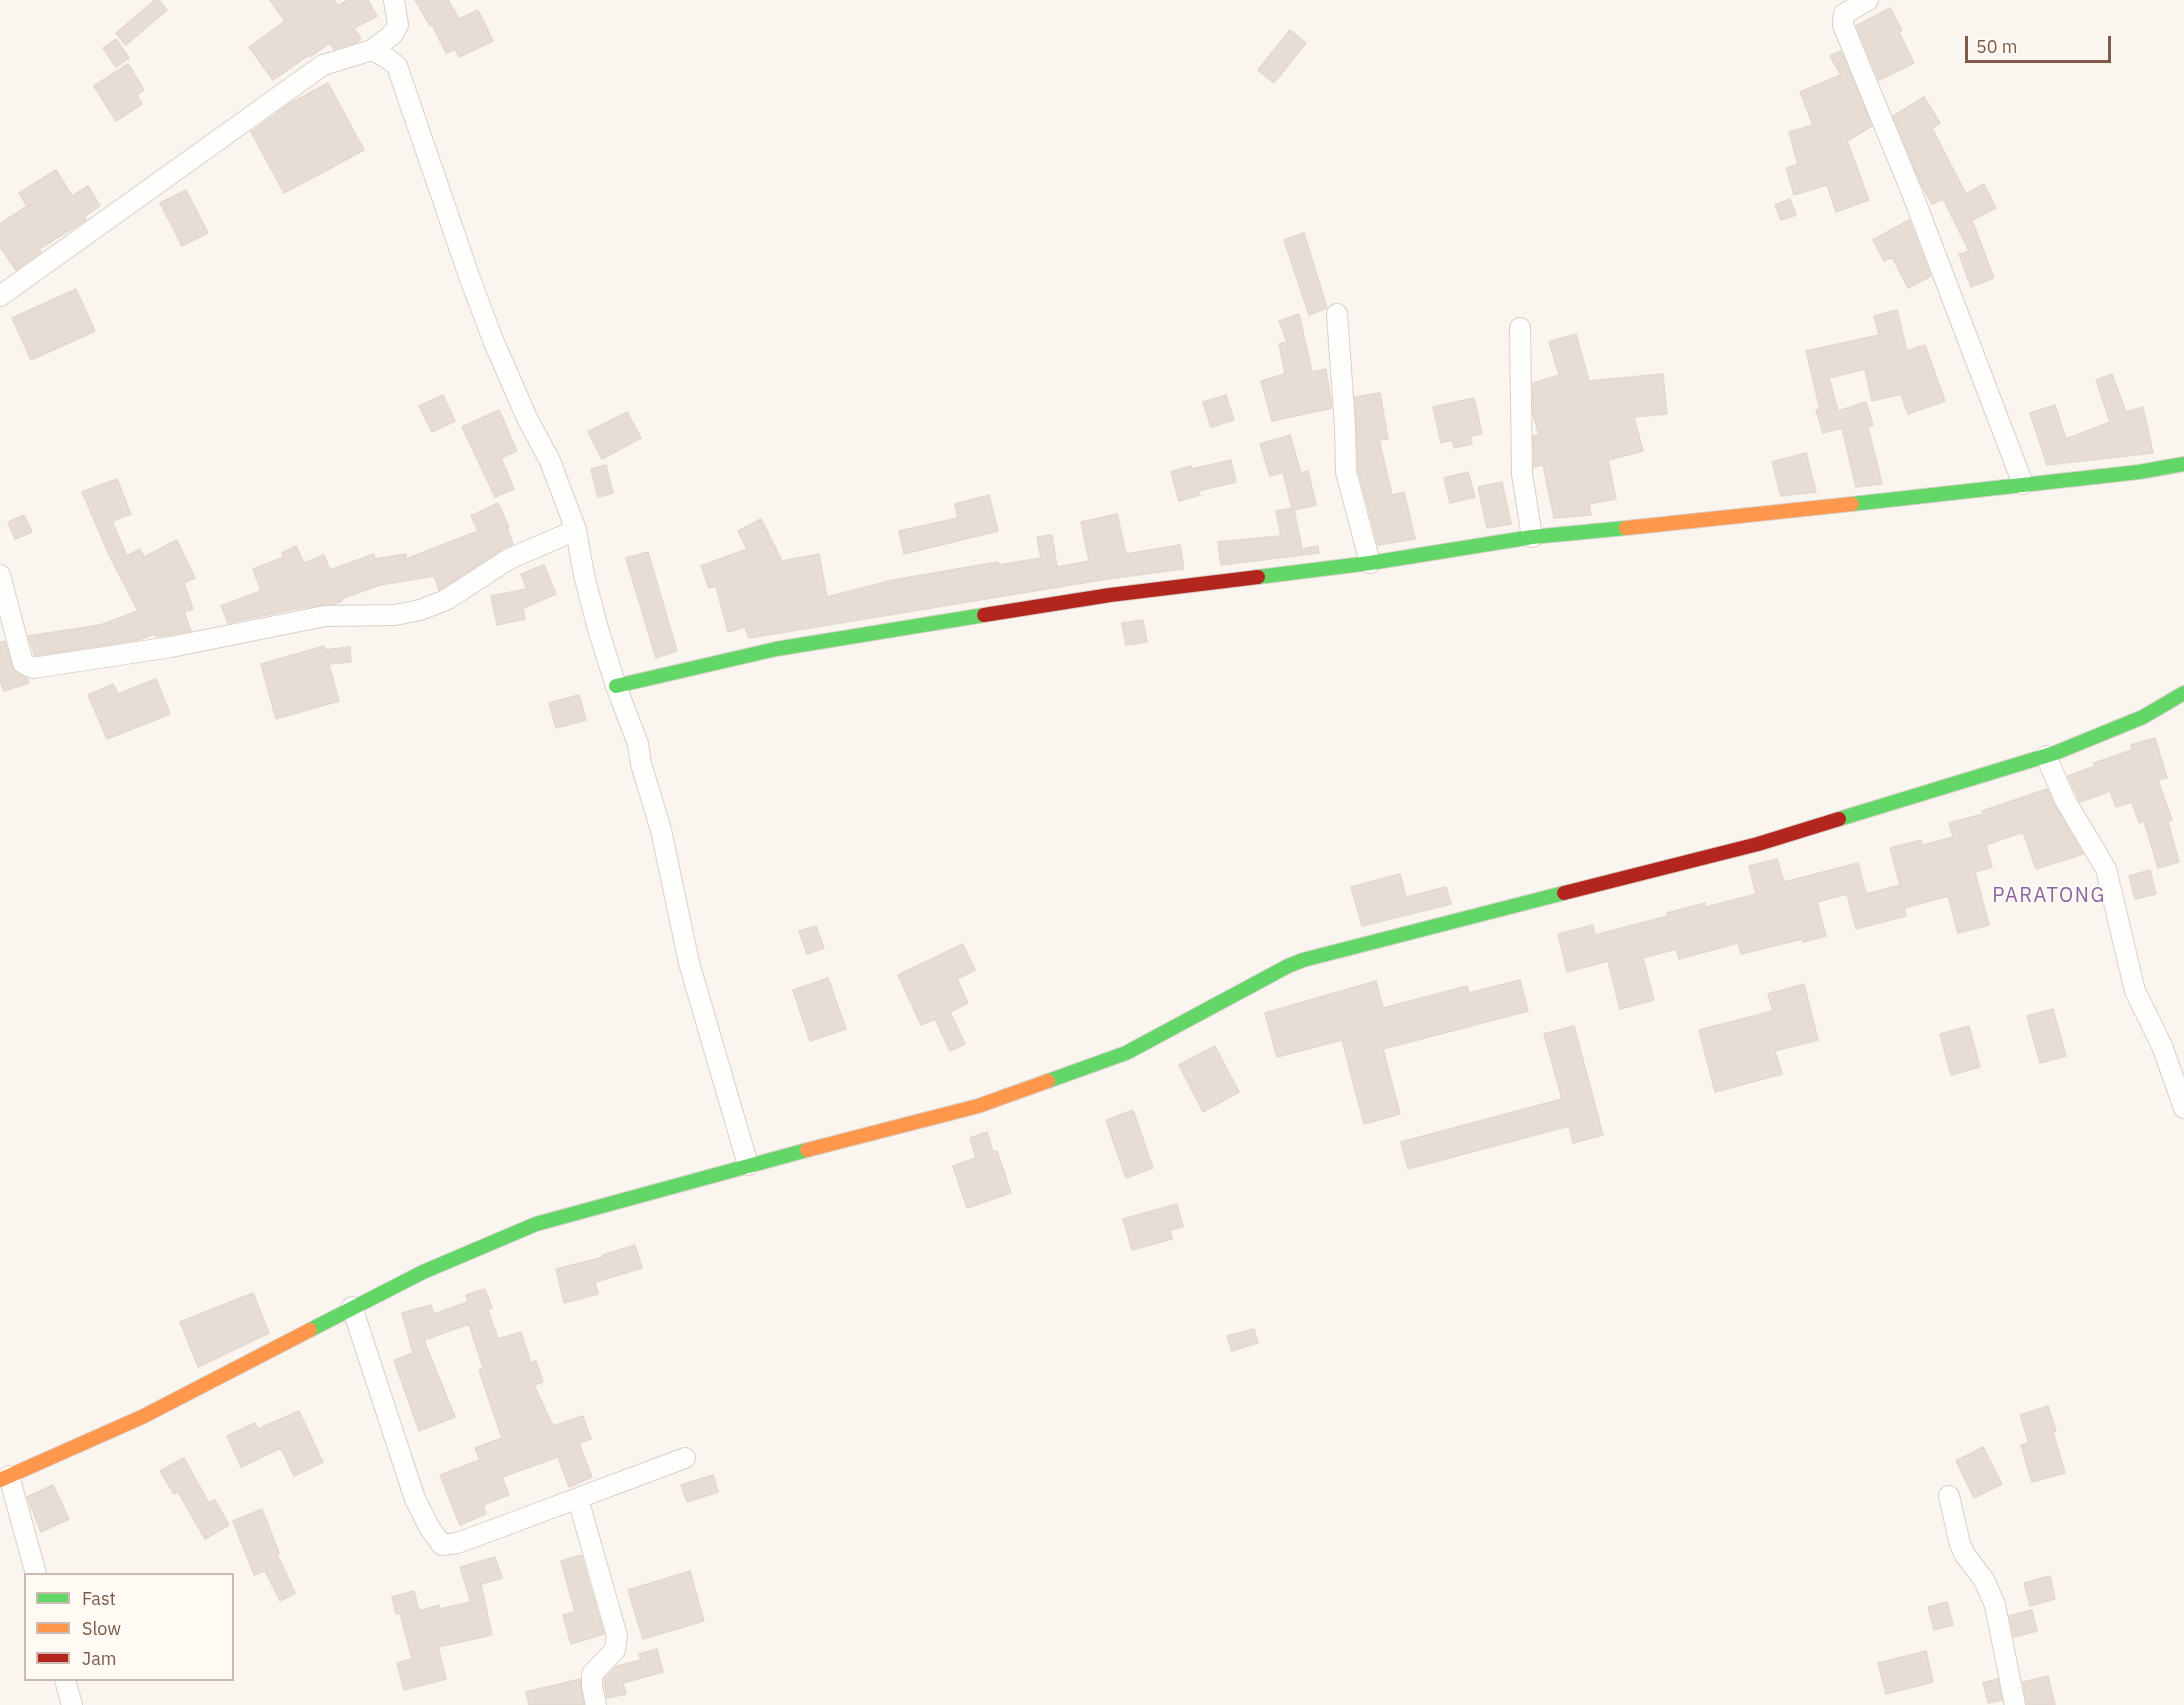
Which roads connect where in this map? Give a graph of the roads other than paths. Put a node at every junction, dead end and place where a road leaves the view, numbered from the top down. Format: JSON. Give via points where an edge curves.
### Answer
{"nodes":[{"id":1,"x":394,"y":0,"type":"edge"},
{"id":2,"x":1868,"y":0,"type":"edge"},
{"id":3,"x":372,"y":50,"type":"junction"},
{"id":4,"x":0,"y":296,"type":"edge"},
{"id":5,"x":1337,"y":314,"type":"dead end"},
{"id":6,"x":1520,"y":328,"type":"dead end"},
{"id":7,"x":2184,"y":464,"type":"edge"},
{"id":8,"x":2023,"y":484,"type":"junction"},
{"id":9,"x":576,"y":530,"type":"junction"},
{"id":10,"x":1532,"y":537,"type":"junction"},
{"id":11,"x":1370,"y":563,"type":"junction"},
{"id":12,"x":0,"y":575,"type":"edge"},
{"id":13,"x":615,"y":686,"type":"junction"},
{"id":14,"x":2184,"y":693,"type":"edge"},
{"id":15,"x":2046,"y":756,"type":"junction"},
{"id":16,"x":2184,"y":1108,"type":"edge"},
{"id":17,"x":748,"y":1165,"type":"junction"},
{"id":18,"x":352,"y":1307,"type":"junction"},
{"id":19,"x":686,"y":1458,"type":"dead end"},
{"id":20,"x":4,"y":1478,"type":"edge"},
{"id":21,"x":1949,"y":1496,"type":"dead end"},
{"id":22,"x":578,"y":1498,"type":"junction"},
{"id":23,"x":35,"y":1573,"type":"edge"},
{"id":24,"x":65,"y":1681,"type":"edge"},
{"id":25,"x":72,"y":1705,"type":"edge"},
{"id":26,"x":596,"y":1705,"type":"edge"},
{"id":27,"x":2015,"y":1705,"type":"edge"}],
"edges":[{"from":1,"to":3,"type":"street","via":[[398,25],[393,34]]},
{"from":2,"to":8,"type":"street","via":[[1844,14],[1843,24]]},
{"from":3,"to":4,"type":"street","via":[[323,65]]},
{"from":3,"to":9,"type":"street","via":[[396,66],[493,340],[550,461]]},
{"from":5,"to":11,"type":"street","via":[[1346,472]]},
{"from":6,"to":10,"type":"street","via":[[1522,474]]},
{"from":7,"to":8,"type":"street"},
{"from":8,"to":10,"type":"street"},
{"from":9,"to":12,"type":"street","via":[[509,559],[446,600],[414,612],[325,616],[171,647],[33,668],[23,663]]},
{"from":9,"to":13,"type":"street","via":[[584,575]]},
{"from":10,"to":11,"type":"street"},
{"from":11,"to":13,"type":"street","via":[[1110,595],[822,641]]},
{"from":13,"to":17,"type":"street","via":[[640,754],[661,830],[689,963]]},
{"from":14,"to":15,"type":"street","via":[[2123,725]]},
{"from":15,"to":16,"type":"street","via":[[2065,800],[2106,869],[2135,991],[2162,1046]]},
{"from":15,"to":17,"type":"street","via":[[1758,844],[1303,960],[1126,1053],[978,1106]]},
{"from":17,"to":18,"type":"street","via":[[536,1224],[473,1249]]},
{"from":18,"to":20,"type":"street","via":[[142,1417]]},
{"from":18,"to":22,"type":"street","via":[[415,1499],[442,1545]]},
{"from":19,"to":22,"type":"street"},
{"from":20,"to":23,"type":"street"},
{"from":21,"to":27,"type":"street","via":[[1962,1549],[1995,1605]]},
{"from":22,"to":26,"type":"street","via":[[617,1636],[615,1650],[592,1674]]},
{"from":24,"to":25,"type":"street"}]}
